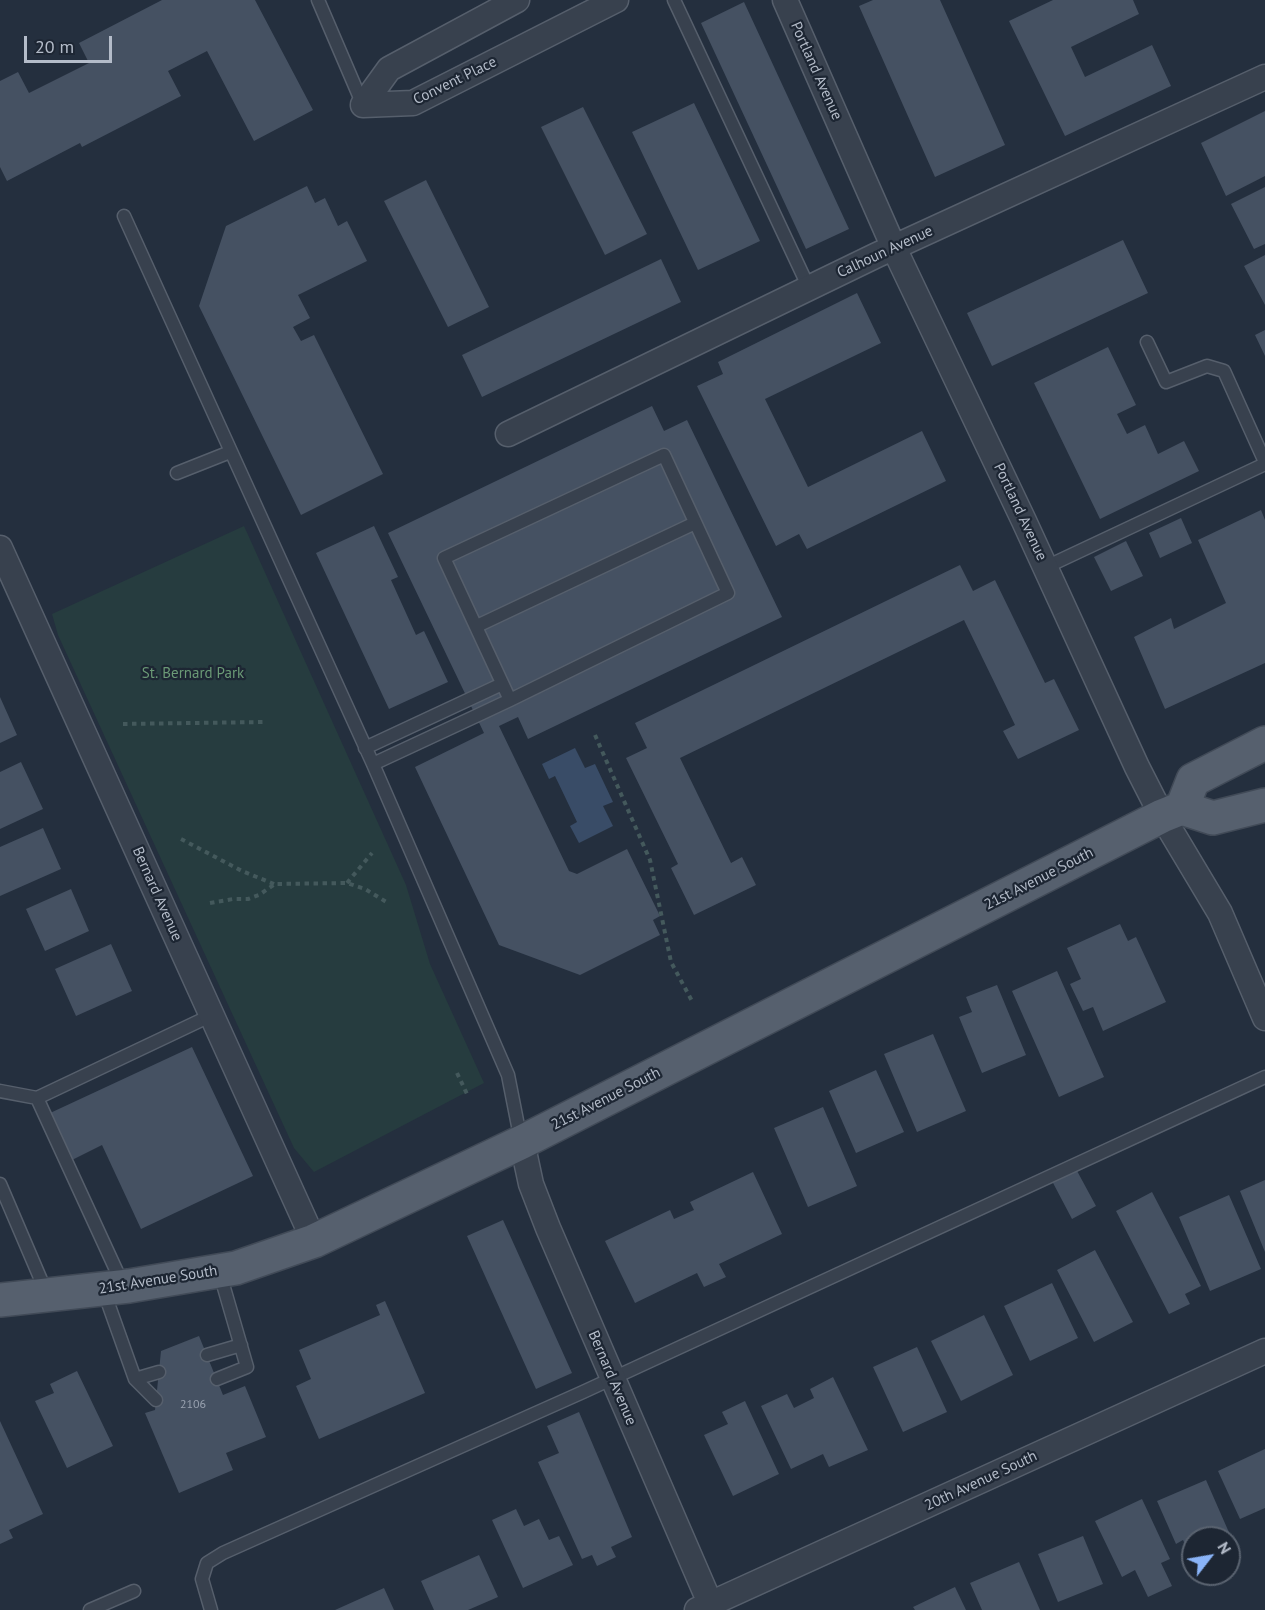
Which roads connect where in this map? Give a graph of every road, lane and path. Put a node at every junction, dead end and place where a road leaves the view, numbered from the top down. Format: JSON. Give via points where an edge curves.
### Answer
{"nodes":[{"id":1,"x":318,"y":0,"type":"edge"},
{"id":2,"x":517,"y":0,"type":"edge"},
{"id":3,"x":616,"y":0,"type":"edge"},
{"id":4,"x":674,"y":0,"type":"edge"},
{"id":5,"x":785,"y":0,"type":"edge"},
{"id":6,"x":1265,"y":77,"type":"edge"},
{"id":7,"x":363,"y":105,"type":"junction"},
{"id":8,"x":124,"y":216,"type":"dead end"},
{"id":9,"x":894,"y":248,"type":"junction"},
{"id":10,"x":809,"y":288,"type":"junction"},
{"id":11,"x":1147,"y":342,"type":"dead end"},
{"id":12,"x":507,"y":434,"type":"dead end"},
{"id":13,"x":230,"y":452,"type":"junction"},
{"id":14,"x":1265,"y":463,"type":"edge"},
{"id":15,"x":177,"y":473,"type":"dead end"},
{"id":16,"x":695,"y":523,"type":"junction"},
{"id":17,"x":0,"y":548,"type":"edge"},
{"id":18,"x":1046,"y":567,"type":"junction"},
{"id":19,"x":477,"y":626,"type":"junction"},
{"id":20,"x":502,"y":684,"type":"junction"},
{"id":21,"x":510,"y":700,"type":"junction"},
{"id":22,"x":266,"y":722,"type":"dead end"},
{"id":23,"x":123,"y":724,"type":"dead end"},
{"id":24,"x":595,"y":735,"type":"dead end"},
{"id":25,"x":1265,"y":743,"type":"edge"},
{"id":26,"x":365,"y":748,"type":"junction"},
{"id":27,"x":373,"y":765,"type":"junction"},
{"id":28,"x":1265,"y":805,"type":"edge"},
{"id":29,"x":1172,"y":812,"type":"junction"},
{"id":30,"x":181,"y":839,"type":"dead end"},
{"id":31,"x":372,"y":853,"type":"dead end"},
{"id":32,"x":348,"y":882,"type":"junction"},
{"id":33,"x":275,"y":884,"type":"junction"},
{"id":34,"x":210,"y":903,"type":"dead end"},
{"id":35,"x":388,"y":903,"type":"dead end"},
{"id":36,"x":692,"y":1001,"type":"dead end"},
{"id":37,"x":212,"y":1015,"type":"junction"},
{"id":38,"x":1265,"y":1018,"type":"edge"},
{"id":39,"x":457,"y":1073,"type":"dead end"},
{"id":40,"x":1265,"y":1077,"type":"edge"},
{"id":41,"x":0,"y":1092,"type":"edge"},
{"id":42,"x":468,"y":1096,"type":"dead end"},
{"id":43,"x":37,"y":1098,"type":"junction"},
{"id":44,"x":522,"y":1142,"type":"junction"},
{"id":45,"x":0,"y":1184,"type":"edge"},
{"id":46,"x":314,"y":1241,"type":"junction"},
{"id":47,"x":219,"y":1270,"type":"junction"},
{"id":48,"x":113,"y":1287,"type":"junction"},
{"id":49,"x":47,"y":1295,"type":"junction"},
{"id":50,"x":0,"y":1300,"type":"edge"},
{"id":51,"x":241,"y":1345,"type":"junction"},
{"id":52,"x":1265,"y":1351,"type":"edge"},
{"id":53,"x":207,"y":1356,"type":"dead end"},
{"id":54,"x":159,"y":1372,"type":"dead end"},
{"id":55,"x":612,"y":1378,"type":"junction"},
{"id":56,"x":135,"y":1379,"type":"junction"},
{"id":57,"x":217,"y":1379,"type":"dead end"},
{"id":58,"x":156,"y":1400,"type":"dead end"},
{"id":59,"x":134,"y":1591,"type":"dead end"},
{"id":60,"x":707,"y":1608,"type":"edge"},
{"id":61,"x":90,"y":1610,"type":"edge"},
{"id":62,"x":211,"y":1610,"type":"edge"}],
"edges":[{"from":1,"to":7,"type":"lane"},
{"from":2,"to":7,"type":"street","via":[[389,69]]},
{"from":3,"to":7,"type":"street","name":"Convent Place","via":[[413,103]]},
{"from":4,"to":10,"type":"lane"},
{"from":5,"to":9,"type":"street","name":"Portland Avenue"},
{"from":6,"to":9,"type":"street","name":"Calhoun Avenue"},
{"from":8,"to":13,"type":"lane"},
{"from":9,"to":10,"type":"street","name":"Calhoun Avenue"},
{"from":9,"to":18,"type":"street","name":"Portland Avenue"},
{"from":10,"to":12,"type":"street","name":"Calhoun Avenue"},
{"from":11,"to":14,"type":"lane","via":[[1166,382],[1207,366],[1224,371]]},
{"from":13,"to":15,"type":"lane"},
{"from":13,"to":26,"type":"lane"},
{"from":14,"to":18,"type":"lane"},
{"from":16,"to":19,"type":"lane"},
{"from":16,"to":19,"type":"lane","via":[[664,455],[444,558]]},
{"from":16,"to":21,"type":"lane","via":[[728,592]]},
{"from":17,"to":37,"type":"street","name":"Bernard Avenue"},
{"from":18,"to":29,"type":"street","name":"Portland Avenue","via":[[1137,767]]},
{"from":19,"to":20,"type":"lane"},
{"from":20,"to":21,"type":"lane"},
{"from":20,"to":26,"type":"lane"},
{"from":21,"to":27,"type":"lane"},
{"from":22,"to":23,"type":"path"},
{"from":24,"to":36,"type":"path","via":[[650,860],[671,962]]},
{"from":25,"to":29,"type":"main road","via":[[1193,780]]},
{"from":26,"to":27,"type":"lane"},
{"from":27,"to":44,"type":"lane","via":[[508,1075]]},
{"from":28,"to":29,"type":"main road","via":[[1213,818]]},
{"from":29,"to":38,"type":"street","name":"Portland Avenue"},
{"from":29,"to":44,"type":"main road","name":"21st Avenue South"},
{"from":30,"to":33,"type":"path"},
{"from":31,"to":32,"type":"path"},
{"from":32,"to":33,"type":"path"},
{"from":32,"to":35,"type":"path"},
{"from":33,"to":34,"type":"path","via":[[248,899]]},
{"from":37,"to":43,"type":"lane"},
{"from":37,"to":46,"type":"street","name":"Bernard Avenue"},
{"from":39,"to":42,"type":"path"},
{"from":40,"to":55,"type":"lane"},
{"from":41,"to":43,"type":"lane"},
{"from":43,"to":48,"type":"lane"},
{"from":44,"to":46,"type":"main road","name":"21st Avenue South"},
{"from":44,"to":55,"type":"street","name":"Bernard Avenue","via":[[531,1184]]},
{"from":45,"to":49,"type":"lane"},
{"from":46,"to":47,"type":"main road","name":"21st Avenue South","via":[[236,1268]]},
{"from":47,"to":48,"type":"main road","name":"21st Avenue South"},
{"from":47,"to":51,"type":"lane"},
{"from":48,"to":49,"type":"main road","name":"21st Avenue South"},
{"from":48,"to":56,"type":"lane"},
{"from":49,"to":50,"type":"main road","name":"21st Avenue South"},
{"from":51,"to":53,"type":"lane"},
{"from":51,"to":57,"type":"lane","via":[[247,1367]]},
{"from":52,"to":60,"type":"street","name":"20th Avenue South"},
{"from":54,"to":56,"type":"lane"},
{"from":55,"to":60,"type":"street","name":"Bernard Avenue"},
{"from":55,"to":62,"type":"lane","via":[[223,1553],[207,1563],[202,1579]]},
{"from":56,"to":58,"type":"lane"},
{"from":59,"to":61,"type":"lane"}]}
